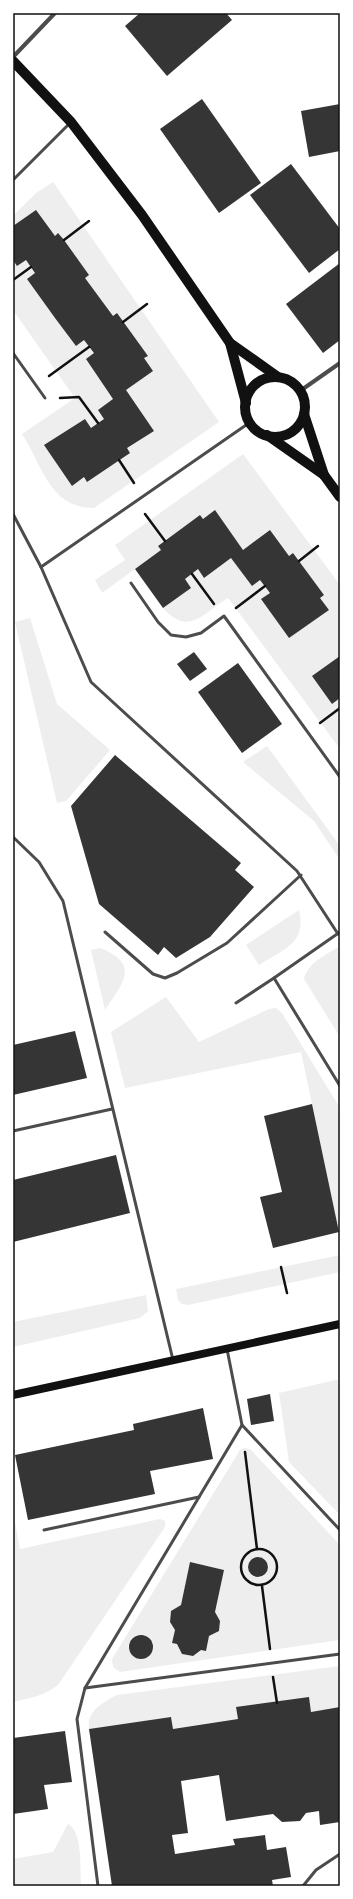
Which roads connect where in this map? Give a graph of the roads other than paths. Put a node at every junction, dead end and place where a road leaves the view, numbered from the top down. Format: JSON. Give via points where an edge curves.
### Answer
{"nodes":[{"id":1,"x":56,"y":13,"type":"edge"},
{"id":2,"x":13,"y":57,"type":"edge"},
{"id":3,"x":13,"y":61,"type":"edge"},
{"id":4,"x":71,"y":122,"type":"junction"},
{"id":5,"x":13,"y":180,"type":"edge"},
{"id":6,"x":230,"y":343,"type":"junction"},
{"id":7,"x":13,"y":353,"type":"edge"},
{"id":8,"x":340,"y":363,"type":"edge"},
{"id":9,"x":278,"y":377,"type":"junction"},
{"id":10,"x":300,"y":391,"type":"junction"},
{"id":11,"x":44,"y":398,"type":"road end"},
{"id":12,"x":246,"y":403,"type":"junction"},
{"id":13,"x":304,"y":414,"type":"junction"},
{"id":14,"x":249,"y":423,"type":"junction"},
{"id":15,"x":267,"y":435,"type":"junction"},
{"id":16,"x":324,"y":475,"type":"junction"},
{"id":17,"x":340,"y":496,"type":"edge"},
{"id":18,"x":13,"y":514,"type":"edge"},
{"id":19,"x":41,"y":567,"type":"junction"},
{"id":20,"x":131,"y":582,"type":"dead end"},
{"id":21,"x":340,"y":777,"type":"edge"},
{"id":22,"x":13,"y":837,"type":"edge"},
{"id":23,"x":301,"y":875,"type":"junction"},
{"id":24,"x":105,"y":932,"type":"dead end"},
{"id":25,"x":339,"y":933,"type":"edge"},
{"id":26,"x":274,"y":978,"type":"junction"},
{"id":27,"x":236,"y":1003,"type":"dead end"},
{"id":28,"x":340,"y":1086,"type":"edge"},
{"id":29,"x":112,"y":1109,"type":"junction"},
{"id":30,"x":13,"y":1131,"type":"edge"},
{"id":31,"x":340,"y":1324,"type":"edge"},
{"id":32,"x":226,"y":1348,"type":"junction"},
{"id":33,"x":173,"y":1360,"type":"junction"},
{"id":34,"x":13,"y":1396,"type":"edge"},
{"id":35,"x":242,"y":1425,"type":"junction"},
{"id":36,"x":199,"y":1497,"type":"junction"},
{"id":37,"x":44,"y":1530,"type":"dead end"},
{"id":38,"x":340,"y":1530,"type":"edge"},
{"id":39,"x":340,"y":1654,"type":"edge"},
{"id":40,"x":85,"y":1688,"type":"junction"},
{"id":41,"x":340,"y":1854,"type":"edge"},
{"id":42,"x":98,"y":1886,"type":"edge"},
{"id":43,"x":303,"y":1886,"type":"edge"}],
"edges":[{"from":1,"to":2,"type":"street"},
{"from":3,"to":4,"type":"main road"},
{"from":4,"to":5,"type":"lane"},
{"from":4,"to":6,"type":"main road","via":[[142,215]]},
{"from":6,"to":9,"type":"main road"},
{"from":6,"to":12,"type":"main road"},
{"from":7,"to":11,"type":"lane"},
{"from":8,"to":10,"type":"street"},
{"from":9,"to":10,"type":"main road","via":[[294,384]]},
{"from":9,"to":12,"type":"main road","via":[[260,381],[248,394]]},
{"from":10,"to":13,"type":"main road","via":[[305,405]]},
{"from":12,"to":14,"type":"main road"},
{"from":13,"to":15,"type":"main road","via":[[291,432],[283,436]]},
{"from":13,"to":16,"type":"main road"},
{"from":14,"to":15,"type":"main road","via":[[260,433]]},
{"from":14,"to":19,"type":"lane"},
{"from":15,"to":16,"type":"main road"},
{"from":16,"to":17,"type":"main road"},
{"from":18,"to":19,"type":"lane"},
{"from":19,"to":23,"type":"lane","via":[[91,682]]},
{"from":20,"to":21,"type":"lane","via":[[158,622],[171,635],[186,637],[202,633],[224,616]]},
{"from":22,"to":29,"type":"lane","via":[[39,862],[63,901]]},
{"from":23,"to":24,"type":"lane","via":[[227,943],[165,978],[153,974]]},
{"from":23,"to":25,"type":"lane"},
{"from":25,"to":26,"type":"lane"},
{"from":26,"to":27,"type":"lane"},
{"from":26,"to":28,"type":"lane"},
{"from":29,"to":30,"type":"lane"},
{"from":29,"to":33,"type":"lane"},
{"from":31,"to":32,"type":"main road"},
{"from":32,"to":33,"type":"main road"},
{"from":32,"to":35,"type":"lane"},
{"from":33,"to":34,"type":"main road"},
{"from":35,"to":36,"type":"lane"},
{"from":35,"to":38,"type":"lane"},
{"from":36,"to":37,"type":"lane"},
{"from":36,"to":40,"type":"lane"},
{"from":39,"to":40,"type":"lane"},
{"from":40,"to":42,"type":"lane","via":[[77,1719]]},
{"from":41,"to":43,"type":"lane","via":[[316,1870]]}]}
